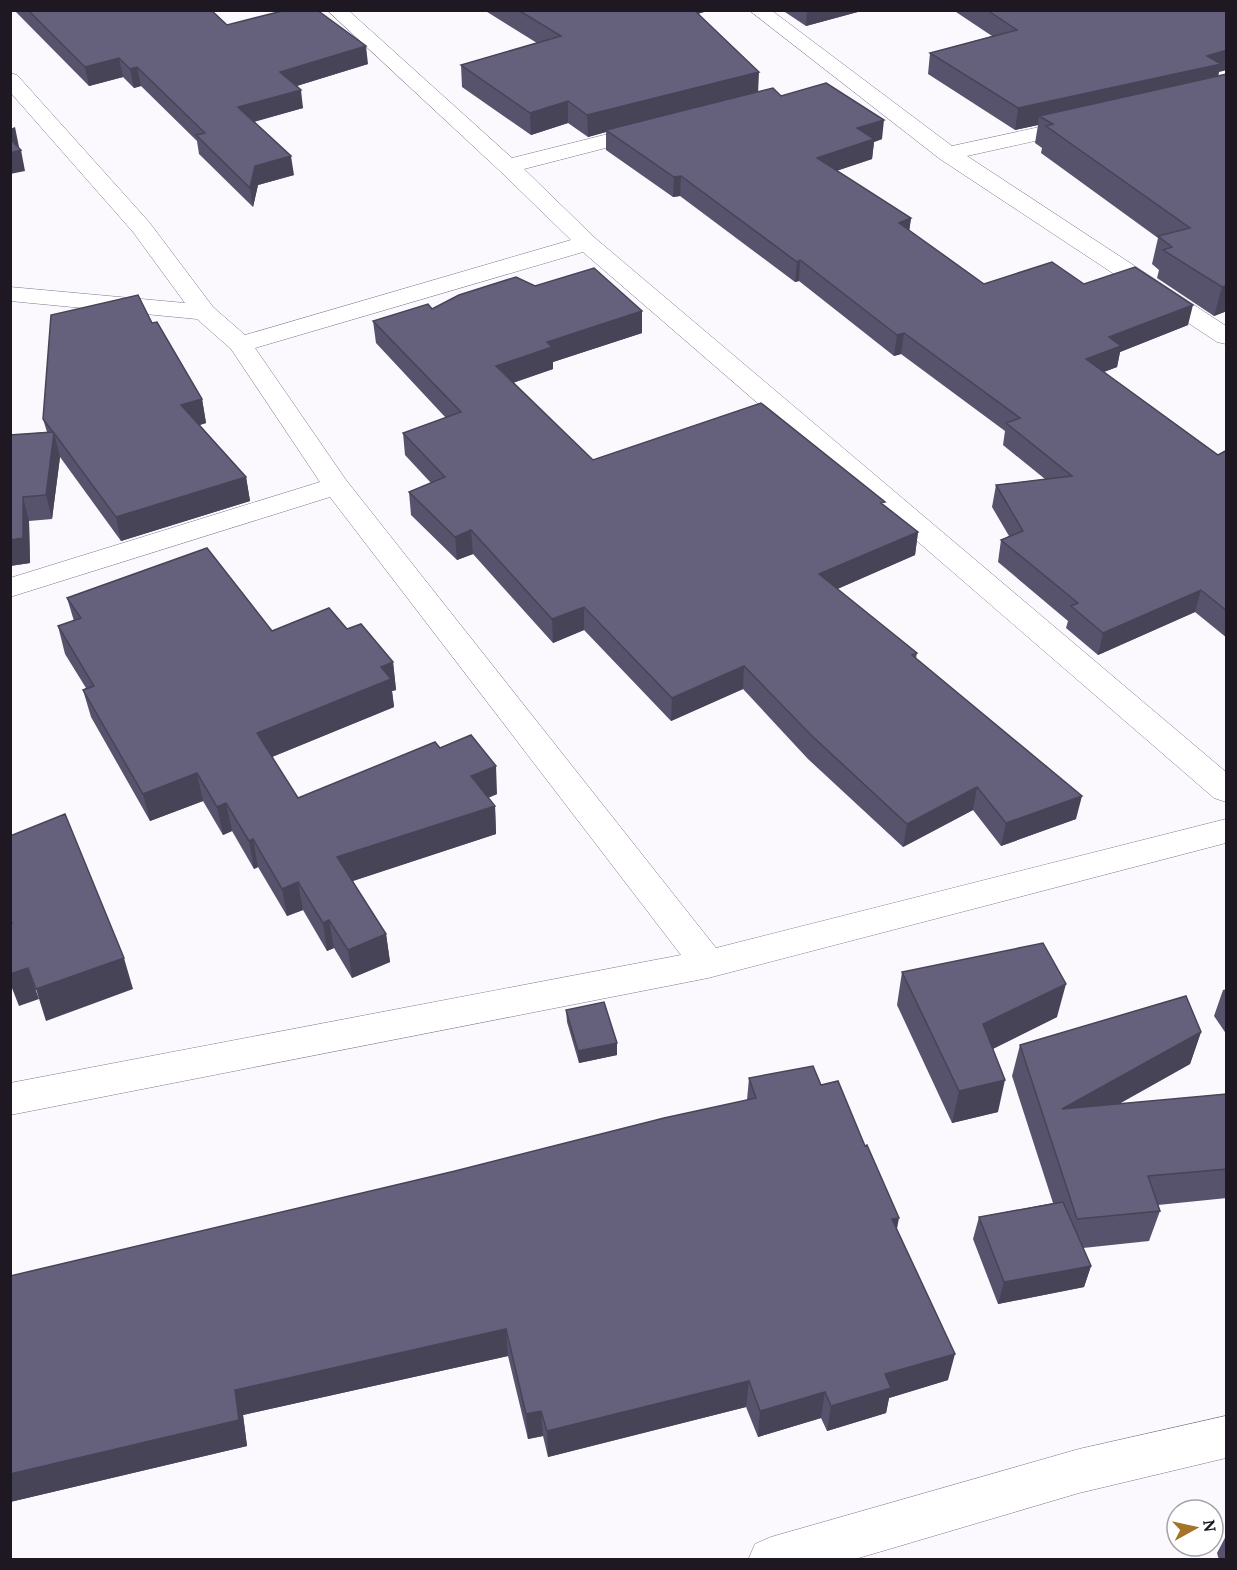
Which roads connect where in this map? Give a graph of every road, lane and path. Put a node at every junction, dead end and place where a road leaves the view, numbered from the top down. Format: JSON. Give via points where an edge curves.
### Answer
{"nodes":[{"id":1,"x":336,"y":10,"type":"edge"},
{"id":2,"x":758,"y":10,"type":"edge"},
{"id":3,"x":850,"y":79,"type":"junction"},
{"id":4,"x":10,"y":80,"type":"edge"},
{"id":5,"x":827,"y":85,"type":"edge"},
{"id":6,"x":1099,"y":120,"type":"edge"},
{"id":7,"x":668,"y":125,"type":"edge"},
{"id":8,"x":948,"y":154,"type":"junction"},
{"id":9,"x":508,"y":166,"type":"junction"},
{"id":10,"x":587,"y":243,"type":"junction"},
{"id":11,"x":10,"y":294,"type":"edge"},
{"id":12,"x":204,"y":312,"type":"junction"},
{"id":13,"x":1227,"y":337,"type":"edge"},
{"id":14,"x":240,"y":344,"type":"junction"},
{"id":15,"x":336,"y":486,"type":"junction"},
{"id":16,"x":10,"y":588,"type":"edge"},
{"id":17,"x":1227,"y":790,"type":"edge"},
{"id":18,"x":1227,"y":831,"type":"edge"},
{"id":19,"x":708,"y":964,"type":"junction"},
{"id":20,"x":10,"y":1099,"type":"edge"},
{"id":21,"x":1227,"y":1437,"type":"edge"},
{"id":22,"x":771,"y":1560,"type":"edge"}],
"edges":[{"from":1,"to":9,"type":"street"},
{"from":2,"to":3,"type":"street"},
{"from":3,"to":5,"type":"street"},
{"from":3,"to":8,"type":"street"},
{"from":4,"to":12,"type":"street","via":[[141,227]]},
{"from":6,"to":8,"type":"street"},
{"from":7,"to":9,"type":"street"},
{"from":8,"to":13,"type":"street"},
{"from":9,"to":10,"type":"street"},
{"from":10,"to":14,"type":"street"},
{"from":10,"to":17,"type":"street"},
{"from":11,"to":12,"type":"street"},
{"from":12,"to":14,"type":"street"},
{"from":14,"to":15,"type":"street"},
{"from":15,"to":16,"type":"street"},
{"from":15,"to":19,"type":"street"},
{"from":18,"to":19,"type":"street"},
{"from":19,"to":20,"type":"street"},
{"from":21,"to":22,"type":"street","via":[[1079,1471]]}]}
